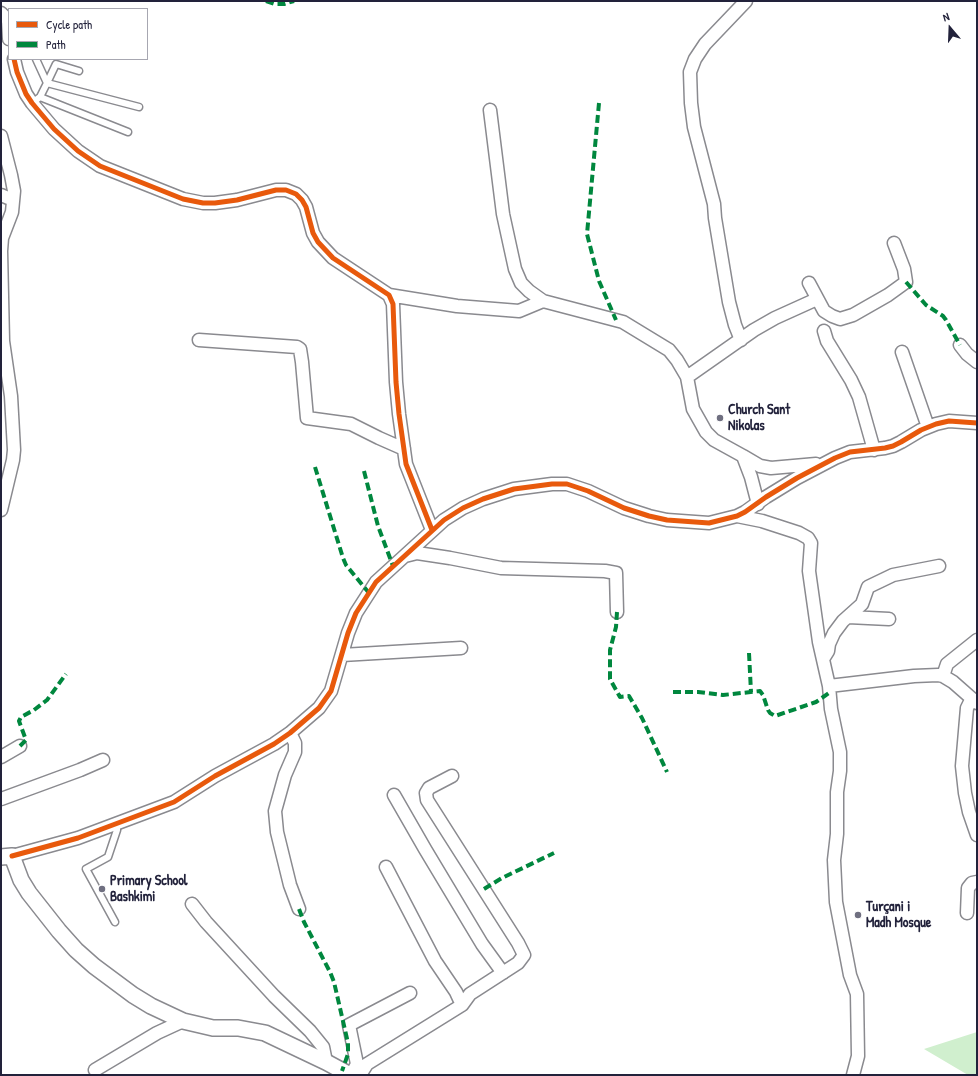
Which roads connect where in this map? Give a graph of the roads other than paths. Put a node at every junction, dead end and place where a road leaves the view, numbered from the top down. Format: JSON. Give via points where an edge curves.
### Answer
{"nodes":[{"id":1,"x":746,"y":1,"type":"edge"},
{"id":2,"x":14,"y":60,"type":"edge"},
{"id":3,"x":36,"y":60,"type":"edge"},
{"id":4,"x":79,"y":71,"type":"dead end"},
{"id":5,"x":47,"y":83,"type":"junction"},
{"id":6,"x":36,"y":100,"type":"junction"},
{"id":7,"x":139,"y":107,"type":"dead end"},
{"id":8,"x":490,"y":110,"type":"dead end"},
{"id":9,"x":128,"y":132,"type":"dead end"},
{"id":10,"x":1,"y":136,"type":"edge"},
{"id":11,"x":1,"y":195,"type":"edge"},
{"id":12,"x":13,"y":200,"type":"junction"},
{"id":13,"x":894,"y":243,"type":"dead end"},
{"id":14,"x":809,"y":283,"type":"dead end"},
{"id":15,"x":389,"y":295,"type":"junction"},
{"id":16,"x":817,"y":299,"type":"junction"},
{"id":17,"x":544,"y":301,"type":"junction"},
{"id":18,"x":824,"y":331,"type":"dead end"},
{"id":19,"x":199,"y":340,"type":"dead end"},
{"id":20,"x":741,"y":340,"type":"junction"},
{"id":21,"x":960,"y":345,"type":"dead end"},
{"id":22,"x":902,"y":352,"type":"dead end"},
{"id":23,"x":977,"y":362,"type":"edge"},
{"id":24,"x":687,"y":378,"type":"junction"},
{"id":25,"x":977,"y":423,"type":"edge"},
{"id":26,"x":928,"y":427,"type":"junction"},
{"id":27,"x":404,"y":449,"type":"junction"},
{"id":28,"x":874,"y":450,"type":"junction"},
{"id":29,"x":743,"y":456,"type":"junction"},
{"id":30,"x":822,"y":464,"type":"junction"},
{"id":31,"x":758,"y":504,"type":"junction"},
{"id":32,"x":1,"y":510,"type":"edge"},
{"id":33,"x":737,"y":516,"type":"junction"},
{"id":34,"x":432,"y":530,"type":"junction"},
{"id":35,"x":405,"y":556,"type":"junction"},
{"id":36,"x":939,"y":566,"type":"dead end"},
{"id":37,"x":617,"y":612,"type":"dead end"},
{"id":38,"x":848,"y":617,"type":"junction"},
{"id":39,"x":889,"y":619,"type":"dead end"},
{"id":40,"x":977,"y":640,"type":"edge"},
{"id":41,"x":461,"y":648,"type":"dead end"},
{"id":42,"x":342,"y":655,"type":"junction"},
{"id":43,"x":823,"y":659,"type":"junction"},
{"id":44,"x":943,"y":676,"type":"junction"},
{"id":45,"x":829,"y":686,"type":"junction"},
{"id":46,"x":976,"y":701,"type":"edge"},
{"id":47,"x":290,"y":734,"type":"junction"},
{"id":48,"x":20,"y":746,"type":"dead end"},
{"id":49,"x":1,"y":757,"type":"edge"},
{"id":50,"x":103,"y":760,"type":"dead end"},
{"id":51,"x":452,"y":776,"type":"dead end"},
{"id":52,"x":394,"y":795,"type":"dead end"},
{"id":53,"x":1,"y":799,"type":"edge"},
{"id":54,"x":117,"y":824,"type":"junction"},
{"id":55,"x":977,"y":835,"type":"edge"},
{"id":56,"x":6,"y":857,"type":"edge"},
{"id":57,"x":386,"y":867,"type":"dead end"},
{"id":58,"x":977,"y":882,"type":"edge"},
{"id":59,"x":192,"y":904,"type":"dead end"},
{"id":60,"x":299,"y":910,"type":"dead end"},
{"id":61,"x":967,"y":913,"type":"dead end"},
{"id":62,"x":115,"y":922,"type":"dead end"},
{"id":63,"x":503,"y":973,"type":"junction"},
{"id":64,"x":410,"y":993,"type":"dead end"},
{"id":65,"x":462,"y":1005,"type":"junction"},
{"id":66,"x":183,"y":1021,"type":"junction"},
{"id":67,"x":326,"y":1062,"type":"junction"},
{"id":68,"x":95,"y":1070,"type":"dead end"},
{"id":69,"x":350,"y":1075,"type":"edge"},
{"id":70,"x":360,"y":1075,"type":"edge"},
{"id":71,"x":853,"y":1075,"type":"edge"}],
"edges":[{"from":1,"to":20,"type":"street","via":[[705,44],[690,72],[694,127],[714,204],[729,302]]},
{"from":2,"to":6,"type":"street","via":[[24,88]]},
{"from":3,"to":5,"type":"lane"},
{"from":4,"to":5,"type":"lane","via":[[56,64]]},
{"from":5,"to":6,"type":"lane"},
{"from":5,"to":7,"type":"lane"},
{"from":6,"to":9,"type":"lane"},
{"from":6,"to":15,"type":"street","via":[[54,129],[78,151],[100,166],[182,199],[215,203],[276,190],[296,194],[306,207],[318,242],[333,258]]},
{"from":8,"to":17,"type":"street","via":[[503,214],[515,269],[528,291]]},
{"from":10,"to":12,"type":"street","via":[[14,190]]},
{"from":11,"to":12,"type":"street"},
{"from":12,"to":32,"type":"street","via":[[12,212],[2,238],[1,251],[3,341],[11,396],[14,460]]},
{"from":13,"to":16,"type":"street","via":[[906,282],[853,315],[840,319],[824,311]]},
{"from":14,"to":16,"type":"street"},
{"from":15,"to":17,"type":"street","via":[[457,306],[519,311]]},
{"from":15,"to":27,"type":"street","via":[[394,304],[396,382]]},
{"from":16,"to":20,"type":"street","via":[[775,318]]},
{"from":17,"to":24,"type":"street","via":[[623,322],[669,350]]},
{"from":18,"to":28,"type":"street","via":[[827,341],[859,397]]},
{"from":19,"to":27,"type":"street","via":[[297,347],[300,349],[302,362],[307,418],[351,424]]},
{"from":20,"to":24,"type":"street"},
{"from":21,"to":23,"type":"street"},
{"from":22,"to":26,"type":"street"},
{"from":24,"to":29,"type":"street","via":[[693,409],[706,432],[714,440]]},
{"from":25,"to":26,"type":"street","via":[[949,421]]},
{"from":26,"to":28,"type":"street","via":[[901,442]]},
{"from":27,"to":34,"type":"street","via":[[406,464]]},
{"from":28,"to":30,"type":"street","via":[[850,452]]},
{"from":29,"to":30,"type":"street","via":[[760,466],[771,468]]},
{"from":29,"to":31,"type":"street"},
{"from":30,"to":31,"type":"street","via":[[766,496]]},
{"from":31,"to":33,"type":"street"},
{"from":33,"to":34,"type":"street","via":[[708,523],[667,520],[624,508],[577,487],[552,484],[514,489],[483,499],[453,513]]},
{"from":33,"to":43,"type":"street","via":[[762,521],[808,538],[811,543],[809,571]]},
{"from":34,"to":35,"type":"street"},
{"from":35,"to":37,"type":"street","via":[[417,553],[501,568],[616,573]]},
{"from":35,"to":42,"type":"street","via":[[376,582],[364,599],[348,633]]},
{"from":36,"to":38,"type":"street","via":[[893,575],[868,587],[862,604]]},
{"from":38,"to":39,"type":"street"},
{"from":38,"to":43,"type":"street","via":[[834,633]]},
{"from":40,"to":44,"type":"street","via":[[947,664]]},
{"from":41,"to":42,"type":"street"},
{"from":42,"to":47,"type":"street","via":[[327,698]]},
{"from":43,"to":45,"type":"street"},
{"from":44,"to":45,"type":"street","via":[[914,676]]},
{"from":44,"to":46,"type":"street"},
{"from":45,"to":71,"type":"street","via":[[840,752],[834,860],[836,902],[850,975],[857,994],[858,1056]]},
{"from":46,"to":55,"type":"street","via":[[971,700],[967,708],[962,766],[969,812]]},
{"from":47,"to":54,"type":"street","via":[[174,802]]},
{"from":47,"to":60,"type":"street","via":[[295,743],[295,752],[285,775],[275,811],[277,832]]},
{"from":48,"to":49,"type":"street"},
{"from":50,"to":53,"type":"street"},
{"from":51,"to":63,"type":"street","via":[[429,788],[426,793],[427,800],[522,951],[524,956]]},
{"from":52,"to":63,"type":"street","via":[[482,944]]},
{"from":54,"to":56,"type":"street","via":[[78,838]]},
{"from":54,"to":62,"type":"lane","via":[[108,857],[86,869]]},
{"from":56,"to":66,"type":"street","via":[[29,893],[76,950],[133,995]]},
{"from":57,"to":65,"type":"street","via":[[435,961]]},
{"from":58,"to":61,"type":"street","via":[[968,888]]},
{"from":59,"to":67,"type":"street","via":[[274,996],[324,1047]]},
{"from":63,"to":65,"type":"street","via":[[470,994]]},
{"from":64,"to":69,"type":"street","via":[[349,1025],[357,1064]]},
{"from":65,"to":70,"type":"street","via":[[367,1064]]},
{"from":66,"to":67,"type":"street","via":[[213,1028],[238,1028],[264,1034]]},
{"from":66,"to":68,"type":"street","via":[[156,1033]]},
{"from":67,"to":69,"type":"street"}]}
